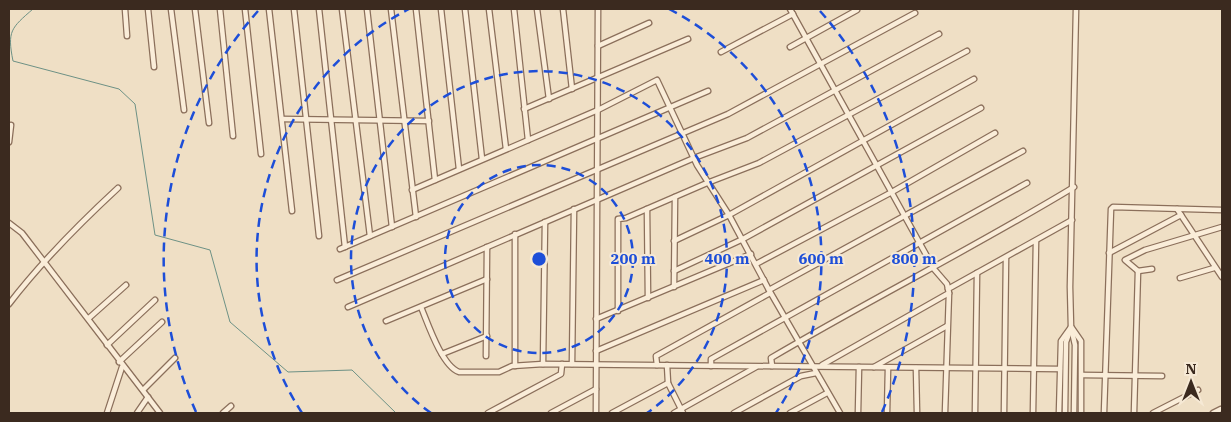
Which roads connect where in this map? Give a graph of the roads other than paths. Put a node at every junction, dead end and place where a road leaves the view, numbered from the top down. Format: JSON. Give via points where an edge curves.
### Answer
{"nodes":[{"id":1,"x":125,"y":9,"type":"edge"},
{"id":2,"x":148,"y":9,"type":"edge"},
{"id":3,"x":171,"y":9,"type":"edge"},
{"id":4,"x":195,"y":9,"type":"edge"},
{"id":5,"x":220,"y":9,"type":"edge"},
{"id":6,"x":245,"y":9,"type":"edge"},
{"id":7,"x":269,"y":9,"type":"edge"},
{"id":8,"x":294,"y":9,"type":"edge"},
{"id":9,"x":319,"y":9,"type":"edge"},
{"id":10,"x":342,"y":9,"type":"edge"},
{"id":11,"x":367,"y":9,"type":"edge"},
{"id":12,"x":391,"y":9,"type":"edge"},
{"id":13,"x":416,"y":9,"type":"edge"},
{"id":14,"x":440,"y":9,"type":"edge"},
{"id":15,"x":465,"y":9,"type":"edge"},
{"id":16,"x":489,"y":9,"type":"edge"},
{"id":17,"x":514,"y":9,"type":"edge"},
{"id":18,"x":537,"y":9,"type":"edge"},
{"id":19,"x":563,"y":9,"type":"edge"},
{"id":20,"x":598,"y":9,"type":"edge"},
{"id":21,"x":790,"y":9,"type":"edge"},
{"id":22,"x":1076,"y":9,"type":"edge"},
{"id":23,"x":857,"y":10,"type":"edge"},
{"id":24,"x":915,"y":13,"type":"dead end"},
{"id":25,"x":793,"y":14,"type":"junction"},
{"id":26,"x":649,"y":24,"type":"dead end"},
{"id":27,"x":939,"y":34,"type":"dead end"},
{"id":28,"x":127,"y":36,"type":"dead end"},
{"id":29,"x":807,"y":38,"type":"junction"},
{"id":30,"x":688,"y":39,"type":"dead end"},
{"id":31,"x":598,"y":46,"type":"junction"},
{"id":32,"x":790,"y":47,"type":"dead end"},
{"id":33,"x":967,"y":51,"type":"dead end"},
{"id":34,"x":721,"y":52,"type":"dead end"},
{"id":35,"x":820,"y":63,"type":"junction"},
{"id":36,"x":154,"y":68,"type":"dead end"},
{"id":37,"x":598,"y":78,"type":"junction"},
{"id":38,"x":974,"y":79,"type":"dead end"},
{"id":39,"x":572,"y":89,"type":"junction"},
{"id":40,"x":836,"y":90,"type":"junction"},
{"id":41,"x":708,"y":91,"type":"dead end"},
{"id":42,"x":549,"y":99,"type":"junction"},
{"id":43,"x":670,"y":107,"type":"junction"},
{"id":44,"x":981,"y":108,"type":"dead end"},
{"id":45,"x":524,"y":109,"type":"junction"},
{"id":46,"x":184,"y":110,"type":"dead end"},
{"id":47,"x":598,"y":110,"type":"junction"},
{"id":48,"x":850,"y":116,"type":"junction"},
{"id":49,"x":282,"y":119,"type":"junction"},
{"id":50,"x":306,"y":120,"type":"junction"},
{"id":51,"x":331,"y":120,"type":"junction"},
{"id":52,"x":355,"y":120,"type":"junction"},
{"id":53,"x":380,"y":121,"type":"junction"},
{"id":54,"x":404,"y":121,"type":"junction"},
{"id":55,"x":429,"y":121,"type":"junction"},
{"id":56,"x":209,"y":123,"type":"dead end"},
{"id":57,"x":11,"y":125,"type":"dead end"},
{"id":58,"x":995,"y":133,"type":"dead end"},
{"id":59,"x":682,"y":134,"type":"junction"},
{"id":60,"x":233,"y":136,"type":"dead end"},
{"id":61,"x":598,"y":138,"type":"junction"},
{"id":62,"x":528,"y":140,"type":"junction"},
{"id":63,"x":9,"y":142,"type":"edge"},
{"id":64,"x":864,"y":142,"type":"junction"},
{"id":65,"x":506,"y":149,"type":"junction"},
{"id":66,"x":1022,"y":151,"type":"dead end"},
{"id":67,"x":261,"y":154,"type":"dead end"},
{"id":68,"x":694,"y":158,"type":"junction"},
{"id":69,"x":482,"y":159,"type":"junction"},
{"id":70,"x":877,"y":166,"type":"junction"},
{"id":71,"x":459,"y":169,"type":"junction"},
{"id":72,"x":597,"y":170,"type":"junction"},
{"id":73,"x":435,"y":180,"type":"junction"},
{"id":74,"x":707,"y":183,"type":"junction"},
{"id":75,"x":1027,"y":183,"type":"dead end"},
{"id":76,"x":1074,"y":187,"type":"junction"},
{"id":77,"x":118,"y":188,"type":"dead end"},
{"id":78,"x":412,"y":190,"type":"junction"},
{"id":79,"x":892,"y":192,"type":"junction"},
{"id":80,"x":676,"y":197,"type":"junction"},
{"id":81,"x":597,"y":199,"type":"junction"},
{"id":82,"x":574,"y":209,"type":"junction"},
{"id":83,"x":647,"y":209,"type":"junction"},
{"id":84,"x":1177,"y":209,"type":"junction"},
{"id":85,"x":1222,"y":210,"type":"edge"},
{"id":86,"x":292,"y":211,"type":"dead end"},
{"id":87,"x":729,"y":215,"type":"junction"},
{"id":88,"x":1180,"y":215,"type":"junction"},
{"id":89,"x":416,"y":217,"type":"junction"},
{"id":90,"x":906,"y":217,"type":"junction"},
{"id":91,"x":1072,"y":220,"type":"junction"},
{"id":92,"x":545,"y":222,"type":"junction"},
{"id":93,"x":9,"y":223,"type":"edge"},
{"id":94,"x":392,"y":227,"type":"junction"},
{"id":95,"x":1222,"y":227,"type":"edge"},
{"id":96,"x":515,"y":234,"type":"junction"},
{"id":97,"x":319,"y":236,"type":"dead end"},
{"id":98,"x":370,"y":236,"type":"junction"},
{"id":99,"x":1194,"y":236,"type":"junction"},
{"id":100,"x":742,"y":240,"type":"junction"},
{"id":101,"x":674,"y":241,"type":"junction"},
{"id":102,"x":1036,"y":241,"type":"junction"},
{"id":103,"x":919,"y":242,"type":"junction"},
{"id":104,"x":487,"y":247,"type":"junction"},
{"id":105,"x":1109,"y":253,"type":"junction"},
{"id":106,"x":751,"y":254,"type":"junction"},
{"id":107,"x":1006,"y":258,"type":"junction"},
{"id":108,"x":42,"y":262,"type":"junction"},
{"id":109,"x":756,"y":264,"type":"junction"},
{"id":110,"x":1214,"y":268,"type":"junction"},
{"id":111,"x":934,"y":269,"type":"junction"},
{"id":112,"x":1152,"y":269,"type":"dead end"},
{"id":113,"x":674,"y":271,"type":"junction"},
{"id":114,"x":1138,"y":271,"type":"junction"},
{"id":115,"x":977,"y":273,"type":"junction"},
{"id":116,"x":1222,"y":277,"type":"edge"},
{"id":117,"x":487,"y":278,"type":"junction"},
{"id":118,"x":1180,"y":278,"type":"dead end"},
{"id":119,"x":337,"y":280,"type":"dead end"},
{"id":120,"x":764,"y":280,"type":"junction"},
{"id":121,"x":126,"y":284,"type":"dead end"},
{"id":122,"x":674,"y":287,"type":"junction"},
{"id":123,"x":949,"y":291,"type":"junction"},
{"id":124,"x":770,"y":292,"type":"junction"},
{"id":125,"x":648,"y":298,"type":"junction"},
{"id":126,"x":155,"y":300,"type":"dead end"},
{"id":127,"x":9,"y":304,"type":"edge"},
{"id":128,"x":348,"y":307,"type":"dead end"},
{"id":129,"x":421,"y":307,"type":"junction"},
{"id":130,"x":618,"y":311,"type":"junction"},
{"id":131,"x":784,"y":317,"type":"junction"},
{"id":132,"x":89,"y":318,"type":"junction"},
{"id":133,"x":596,"y":319,"type":"junction"},
{"id":134,"x":386,"y":321,"type":"dead end"},
{"id":135,"x":162,"y":322,"type":"dead end"},
{"id":136,"x":947,"y":326,"type":"junction"},
{"id":137,"x":1071,"y":327,"type":"junction"},
{"id":138,"x":487,"y":336,"type":"junction"},
{"id":139,"x":798,"y":342,"type":"junction"},
{"id":140,"x":107,"y":344,"type":"junction"},
{"id":141,"x":596,"y":351,"type":"junction"},
{"id":142,"x":442,"y":354,"type":"junction"},
{"id":143,"x":486,"y":356,"type":"dead end"},
{"id":144,"x":175,"y":358,"type":"dead end"},
{"id":145,"x":121,"y":364,"type":"junction"},
{"id":146,"x":543,"y":364,"type":"junction"},
{"id":147,"x":562,"y":364,"type":"junction"},
{"id":148,"x":572,"y":364,"type":"junction"},
{"id":149,"x":596,"y":365,"type":"junction"},
{"id":150,"x":657,"y":365,"type":"junction"},
{"id":151,"x":667,"y":365,"type":"junction"},
{"id":152,"x":820,"y":365,"type":"junction"},
{"id":153,"x":515,"y":366,"type":"junction"},
{"id":154,"x":712,"y":366,"type":"junction"},
{"id":155,"x":756,"y":366,"type":"junction"},
{"id":156,"x":772,"y":366,"type":"junction"},
{"id":157,"x":812,"y":367,"type":"junction"},
{"id":158,"x":859,"y":367,"type":"junction"},
{"id":159,"x":872,"y":368,"type":"junction"},
{"id":160,"x":888,"y":368,"type":"junction"},
{"id":161,"x":916,"y":368,"type":"junction"},
{"id":162,"x":946,"y":368,"type":"junction"},
{"id":163,"x":975,"y":369,"type":"junction"},
{"id":164,"x":1005,"y":369,"type":"junction"},
{"id":165,"x":1034,"y":369,"type":"junction"},
{"id":166,"x":1060,"y":369,"type":"junction"},
{"id":167,"x":816,"y":373,"type":"junction"},
{"id":168,"x":1082,"y":375,"type":"junction"},
{"id":169,"x":1105,"y":375,"type":"junction"},
{"id":170,"x":1134,"y":376,"type":"junction"},
{"id":171,"x":1162,"y":376,"type":"dead end"},
{"id":172,"x":668,"y":383,"type":"junction"},
{"id":173,"x":596,"y":389,"type":"junction"},
{"id":174,"x":143,"y":390,"type":"junction"},
{"id":175,"x":1198,"y":390,"type":"dead end"},
{"id":176,"x":827,"y":393,"type":"junction"},
{"id":177,"x":148,"y":397,"type":"junction"},
{"id":178,"x":232,"y":406,"type":"dead end"},
{"id":179,"x":1221,"y":409,"type":"dead end"},
{"id":180,"x":682,"y":412,"type":"edge"},
{"id":181,"x":107,"y":413,"type":"edge"},
{"id":182,"x":137,"y":413,"type":"edge"},
{"id":183,"x":160,"y":413,"type":"edge"},
{"id":184,"x":223,"y":413,"type":"edge"},
{"id":185,"x":488,"y":413,"type":"edge"},
{"id":186,"x":551,"y":413,"type":"edge"},
{"id":187,"x":596,"y":413,"type":"edge"},
{"id":188,"x":612,"y":413,"type":"edge"},
{"id":189,"x":674,"y":413,"type":"edge"},
{"id":190,"x":734,"y":413,"type":"edge"},
{"id":191,"x":790,"y":413,"type":"edge"},
{"id":192,"x":840,"y":413,"type":"edge"},
{"id":193,"x":858,"y":413,"type":"edge"},
{"id":194,"x":887,"y":413,"type":"edge"},
{"id":195,"x":917,"y":413,"type":"edge"},
{"id":196,"x":945,"y":413,"type":"edge"},
{"id":197,"x":975,"y":413,"type":"edge"},
{"id":198,"x":1004,"y":413,"type":"edge"},
{"id":199,"x":1033,"y":413,"type":"edge"},
{"id":200,"x":1059,"y":413,"type":"edge"},
{"id":201,"x":1066,"y":413,"type":"edge"},
{"id":202,"x":1074,"y":413,"type":"edge"},
{"id":203,"x":1081,"y":413,"type":"edge"},
{"id":204,"x":1104,"y":413,"type":"edge"},
{"id":205,"x":1134,"y":413,"type":"edge"},
{"id":206,"x":1153,"y":413,"type":"edge"},
{"id":207,"x":1213,"y":413,"type":"edge"}],
"edges":[{"from":1,"to":28,"type":"street"},
{"from":2,"to":36,"type":"street"},
{"from":3,"to":46,"type":"street"},
{"from":4,"to":56,"type":"street"},
{"from":5,"to":60,"type":"street"},
{"from":6,"to":67,"type":"street"},
{"from":7,"to":49,"type":"street"},
{"from":8,"to":50,"type":"street"},
{"from":9,"to":51,"type":"street"},
{"from":10,"to":52,"type":"street"},
{"from":11,"to":53,"type":"street"},
{"from":12,"to":54,"type":"street"},
{"from":13,"to":55,"type":"street"},
{"from":14,"to":71,"type":"street"},
{"from":15,"to":69,"type":"street"},
{"from":16,"to":65,"type":"street"},
{"from":17,"to":45,"type":"street"},
{"from":18,"to":42,"type":"street"},
{"from":19,"to":39,"type":"street"},
{"from":20,"to":31,"type":"street"},
{"from":21,"to":25,"type":"street"},
{"from":22,"to":76,"type":"street"},
{"from":23,"to":29,"type":"street"},
{"from":24,"to":35,"type":"street"},
{"from":25,"to":29,"type":"street"},
{"from":25,"to":34,"type":"street"},
{"from":26,"to":31,"type":"street"},
{"from":27,"to":40,"type":"street"},
{"from":29,"to":32,"type":"street"},
{"from":29,"to":35,"type":"street"},
{"from":30,"to":37,"type":"street"},
{"from":31,"to":37,"type":"street"},
{"from":33,"to":48,"type":"street"},
{"from":35,"to":40,"type":"street"},
{"from":35,"to":59,"type":"street","via":[[728,114]]},
{"from":37,"to":39,"type":"street"},
{"from":37,"to":47,"type":"street"},
{"from":38,"to":64,"type":"street"},
{"from":39,"to":42,"type":"street"},
{"from":40,"to":48,"type":"street"},
{"from":40,"to":68,"type":"street","via":[[747,138]]},
{"from":41,"to":43,"type":"street"},
{"from":42,"to":45,"type":"street"},
{"from":43,"to":47,"type":"street","via":[[658,80]]},
{"from":43,"to":59,"type":"street"},
{"from":43,"to":61,"type":"street"},
{"from":44,"to":70,"type":"street"},
{"from":45,"to":62,"type":"street"},
{"from":47,"to":61,"type":"street"},
{"from":47,"to":62,"type":"street"},
{"from":48,"to":64,"type":"street"},
{"from":48,"to":74,"type":"street","via":[[759,163]]},
{"from":49,"to":50,"type":"street"},
{"from":49,"to":86,"type":"street"},
{"from":50,"to":51,"type":"street"},
{"from":50,"to":97,"type":"street"},
{"from":51,"to":52,"type":"street"},
{"from":51,"to":98,"type":"street","via":[[343,248]]},
{"from":52,"to":53,"type":"street"},
{"from":52,"to":98,"type":"street"},
{"from":53,"to":54,"type":"street"},
{"from":53,"to":94,"type":"street"},
{"from":54,"to":55,"type":"street"},
{"from":54,"to":78,"type":"street"},
{"from":55,"to":73,"type":"street"},
{"from":57,"to":63,"type":"street"},
{"from":58,"to":79,"type":"street"},
{"from":59,"to":68,"type":"street"},
{"from":59,"to":72,"type":"street"},
{"from":61,"to":72,"type":"street"},
{"from":61,"to":89,"type":"street"},
{"from":62,"to":65,"type":"street"},
{"from":64,"to":70,"type":"street"},
{"from":64,"to":87,"type":"street"},
{"from":65,"to":69,"type":"street"},
{"from":66,"to":90,"type":"street"},
{"from":68,"to":74,"type":"street"},
{"from":68,"to":81,"type":"street"},
{"from":69,"to":71,"type":"street"},
{"from":70,"to":79,"type":"street"},
{"from":70,"to":100,"type":"street"},
{"from":71,"to":73,"type":"street"},
{"from":72,"to":81,"type":"street"},
{"from":72,"to":119,"type":"street"},
{"from":73,"to":78,"type":"street"},
{"from":74,"to":80,"type":"street"},
{"from":74,"to":87,"type":"street"},
{"from":75,"to":103,"type":"street"},
{"from":76,"to":91,"type":"street"},
{"from":76,"to":111,"type":"street"},
{"from":77,"to":108,"type":"street"},
{"from":78,"to":89,"type":"street"},
{"from":79,"to":90,"type":"street"},
{"from":79,"to":109,"type":"street"},
{"from":80,"to":83,"type":"street"},
{"from":80,"to":101,"type":"street"},
{"from":81,"to":82,"type":"street"},
{"from":81,"to":133,"type":"street"},
{"from":82,"to":92,"type":"street"},
{"from":82,"to":148,"type":"street"},
{"from":83,"to":125,"type":"street"},
{"from":83,"to":130,"type":"street","via":[[618,219]]},
{"from":84,"to":85,"type":"street"},
{"from":84,"to":88,"type":"street"},
{"from":84,"to":105,"type":"street","via":[[1113,207]]},
{"from":87,"to":100,"type":"street"},
{"from":87,"to":101,"type":"street"},
{"from":88,"to":99,"type":"street"},
{"from":88,"to":105,"type":"street"},
{"from":89,"to":94,"type":"street"},
{"from":90,"to":103,"type":"street"},
{"from":90,"to":124,"type":"street"},
{"from":91,"to":102,"type":"street"},
{"from":91,"to":137,"type":"street"},
{"from":92,"to":96,"type":"street"},
{"from":92,"to":146,"type":"street"},
{"from":93,"to":108,"type":"street","via":[[22,233]]},
{"from":94,"to":98,"type":"street"},
{"from":95,"to":99,"type":"street"},
{"from":96,"to":104,"type":"street"},
{"from":96,"to":153,"type":"street"},
{"from":99,"to":110,"type":"street"},
{"from":99,"to":114,"type":"street","via":[[1126,258]]},
{"from":100,"to":106,"type":"street"},
{"from":100,"to":113,"type":"street"},
{"from":101,"to":113,"type":"street"},
{"from":102,"to":107,"type":"street"},
{"from":102,"to":165,"type":"street"},
{"from":103,"to":111,"type":"street"},
{"from":103,"to":131,"type":"street"},
{"from":104,"to":117,"type":"street"},
{"from":104,"to":128,"type":"street"},
{"from":105,"to":169,"type":"street"},
{"from":106,"to":109,"type":"street"},
{"from":106,"to":122,"type":"street"},
{"from":107,"to":115,"type":"street"},
{"from":107,"to":164,"type":"street"},
{"from":108,"to":127,"type":"street"},
{"from":108,"to":132,"type":"street"},
{"from":109,"to":120,"type":"street"},
{"from":110,"to":116,"type":"street"},
{"from":110,"to":118,"type":"street"},
{"from":111,"to":123,"type":"street"},
{"from":111,"to":139,"type":"street"},
{"from":112,"to":114,"type":"street"},
{"from":113,"to":122,"type":"street"},
{"from":114,"to":170,"type":"street"},
{"from":115,"to":123,"type":"street"},
{"from":115,"to":163,"type":"street"},
{"from":117,"to":129,"type":"street"},
{"from":117,"to":138,"type":"street"},
{"from":120,"to":124,"type":"street"},
{"from":120,"to":141,"type":"street"},
{"from":121,"to":132,"type":"street"},
{"from":122,"to":125,"type":"street"},
{"from":123,"to":136,"type":"street"},
{"from":123,"to":152,"type":"street"},
{"from":124,"to":131,"type":"street"},
{"from":124,"to":150,"type":"street","via":[[656,356]]},
{"from":125,"to":130,"type":"street"},
{"from":126,"to":140,"type":"street"},
{"from":129,"to":134,"type":"street"},
{"from":129,"to":142,"type":"street"},
{"from":130,"to":133,"type":"street"},
{"from":131,"to":139,"type":"street"},
{"from":131,"to":154,"type":"street","via":[[712,359]]},
{"from":132,"to":140,"type":"street"},
{"from":133,"to":141,"type":"street"},
{"from":135,"to":145,"type":"street"},
{"from":136,"to":159,"type":"street"},
{"from":136,"to":162,"type":"street"},
{"from":137,"to":166,"type":"street","via":[[1061,341]]},
{"from":137,"to":168,"type":"street","via":[[1081,341]]},
{"from":137,"to":201,"type":"street","via":[[1066,342]]},
{"from":137,"to":202,"type":"street","via":[[1075,345]]},
{"from":138,"to":142,"type":"street"},
{"from":138,"to":143,"type":"street"},
{"from":139,"to":156,"type":"street","via":[[771,358]]},
{"from":139,"to":157,"type":"street"},
{"from":140,"to":145,"type":"street"},
{"from":141,"to":149,"type":"street"},
{"from":142,"to":153,"type":"street","via":[[459,372],[499,372]]},
{"from":144,"to":174,"type":"street"},
{"from":145,"to":174,"type":"street"},
{"from":145,"to":181,"type":"street"},
{"from":146,"to":147,"type":"street"},
{"from":146,"to":153,"type":"street"},
{"from":147,"to":148,"type":"street"},
{"from":147,"to":185,"type":"street","via":[[562,374]]},
{"from":148,"to":149,"type":"street"},
{"from":149,"to":150,"type":"street"},
{"from":149,"to":173,"type":"street"},
{"from":150,"to":151,"type":"street"},
{"from":151,"to":154,"type":"street"},
{"from":151,"to":172,"type":"street"},
{"from":152,"to":157,"type":"street"},
{"from":152,"to":158,"type":"street"},
{"from":154,"to":155,"type":"street"},
{"from":155,"to":156,"type":"street"},
{"from":155,"to":180,"type":"street"},
{"from":156,"to":157,"type":"street"},
{"from":157,"to":167,"type":"street"},
{"from":158,"to":159,"type":"street"},
{"from":158,"to":193,"type":"street"},
{"from":159,"to":160,"type":"street"},
{"from":160,"to":161,"type":"street"},
{"from":160,"to":194,"type":"street"},
{"from":161,"to":162,"type":"street"},
{"from":161,"to":195,"type":"street"},
{"from":162,"to":163,"type":"street"},
{"from":162,"to":196,"type":"street"},
{"from":163,"to":164,"type":"street"},
{"from":163,"to":197,"type":"street"},
{"from":164,"to":165,"type":"street"},
{"from":164,"to":198,"type":"street"},
{"from":165,"to":166,"type":"street"},
{"from":165,"to":199,"type":"street"},
{"from":166,"to":200,"type":"street"},
{"from":167,"to":176,"type":"street"},
{"from":167,"to":190,"type":"street","via":[[801,376]]},
{"from":168,"to":169,"type":"street"},
{"from":168,"to":203,"type":"street"},
{"from":169,"to":170,"type":"street"},
{"from":169,"to":204,"type":"street"},
{"from":170,"to":171,"type":"street"},
{"from":170,"to":205,"type":"street"},
{"from":172,"to":180,"type":"street"},
{"from":172,"to":188,"type":"street"},
{"from":173,"to":186,"type":"street"},
{"from":173,"to":187,"type":"street"},
{"from":174,"to":177,"type":"street"},
{"from":175,"to":206,"type":"street"},
{"from":176,"to":191,"type":"street"},
{"from":176,"to":192,"type":"street"},
{"from":177,"to":182,"type":"street"},
{"from":177,"to":183,"type":"street"},
{"from":178,"to":184,"type":"street"},
{"from":179,"to":207,"type":"street"},
{"from":180,"to":189,"type":"street"}]}
